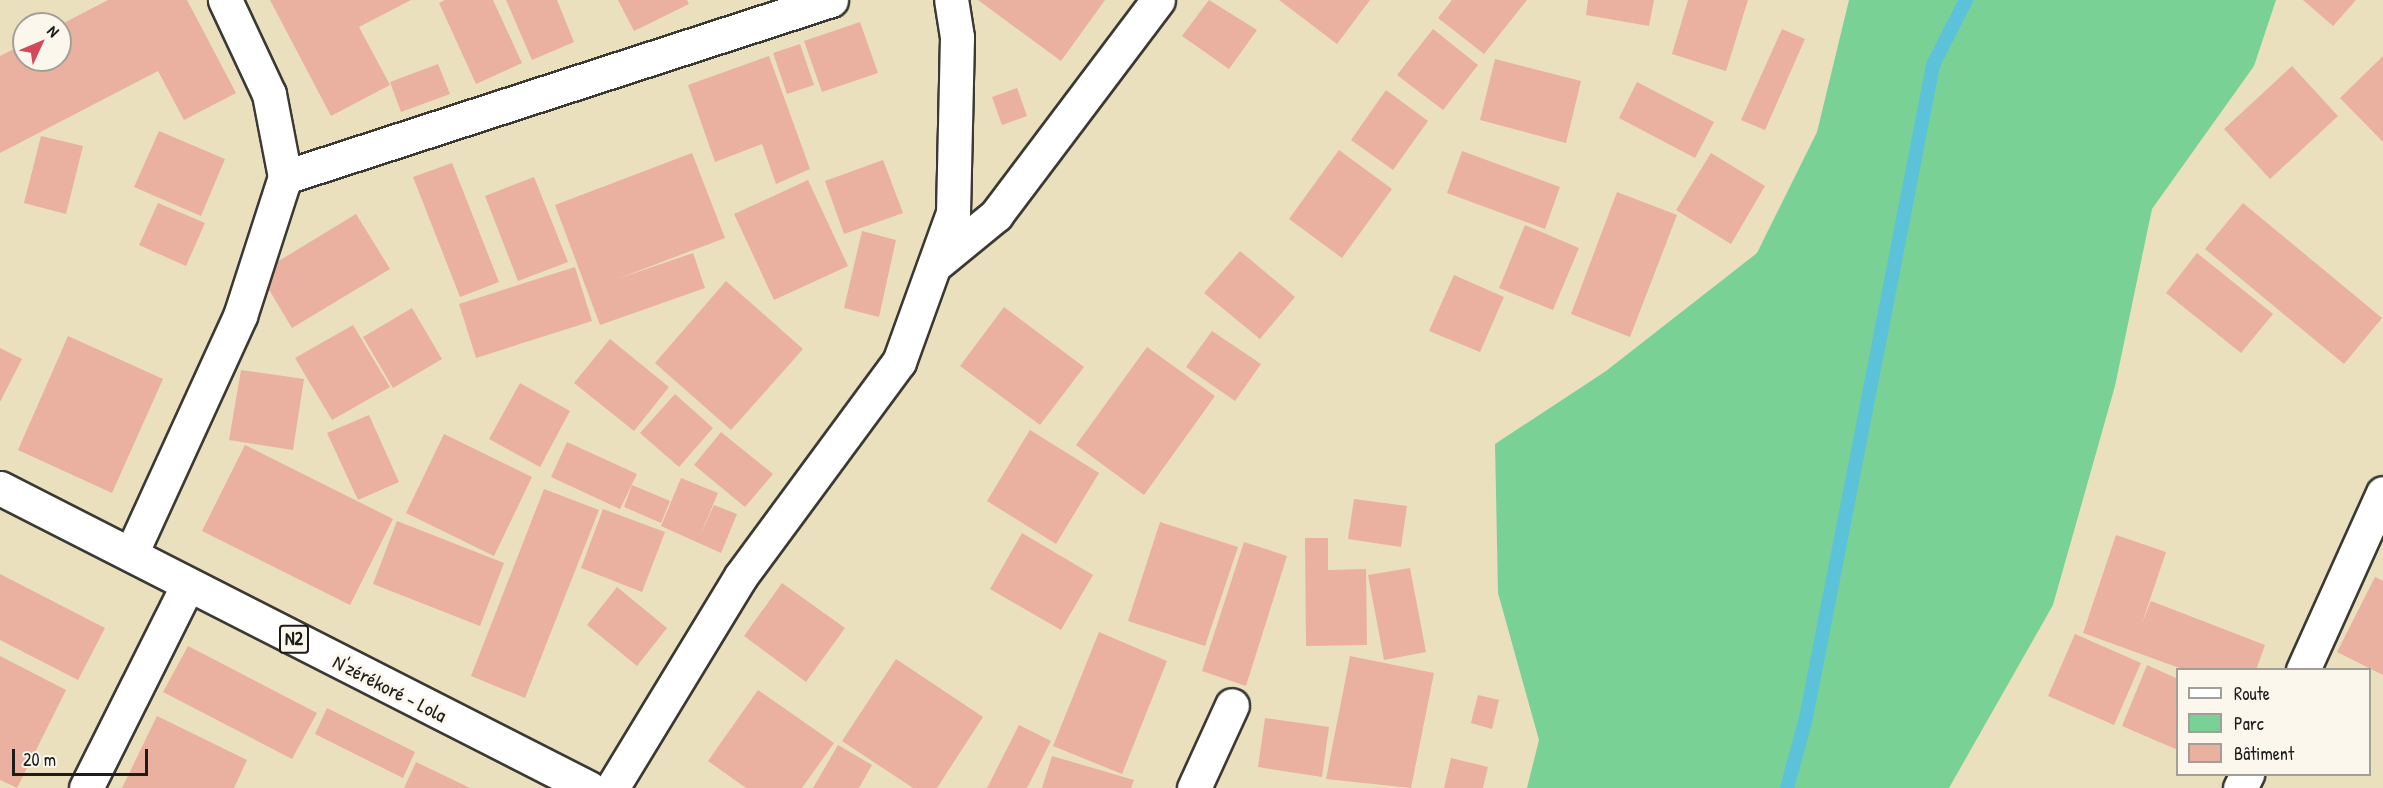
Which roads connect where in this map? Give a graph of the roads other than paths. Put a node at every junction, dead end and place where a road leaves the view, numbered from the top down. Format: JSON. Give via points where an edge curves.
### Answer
{"nodes":[{"id":1,"x":225,"y":0,"type":"edge"},
{"id":2,"x":831,"y":0,"type":"edge"},
{"id":3,"x":951,"y":0,"type":"edge"},
{"id":4,"x":1158,"y":0,"type":"edge"},
{"id":5,"x":285,"y":177,"type":"junction"},
{"id":6,"x":933,"y":266,"type":"junction"},
{"id":7,"x":0,"y":488,"type":"edge"},
{"id":8,"x":2383,"y":493,"type":"edge"},
{"id":9,"x":131,"y":554,"type":"junction"},
{"id":10,"x":187,"y":586,"type":"junction"},
{"id":11,"x":2303,"y":668,"type":"edge"},
{"id":12,"x":1232,"y":705,"type":"dead end"},
{"id":13,"x":86,"y":788,"type":"edge"},
{"id":14,"x":589,"y":788,"type":"edge"},
{"id":15,"x":612,"y":788,"type":"edge"},
{"id":16,"x":1194,"y":788,"type":"edge"}],
"edges":[{"from":1,"to":5,"type":"main road","via":[[269,94]]},
{"from":2,"to":5,"type":"main road"},
{"from":3,"to":6,"type":"main road","via":[[957,37],[953,213]]},
{"from":4,"to":6,"type":"main road","via":[[996,215]]},
{"from":5,"to":9,"type":"main road","via":[[240,316]]},
{"from":6,"to":15,"type":"main road","via":[[899,362],[741,576]]},
{"from":7,"to":9,"type":"main road","name":"N'zérékoré - Lola","number":"N2"},
{"from":8,"to":11,"type":"main road"},
{"from":9,"to":10,"type":"main road","name":"N'zérékoré - Lola","number":"N2"},
{"from":10,"to":13,"type":"main road"},
{"from":10,"to":14,"type":"main road","name":"N'zérékoré - Lola","number":"N2"},
{"from":12,"to":16,"type":"main road"}]}
